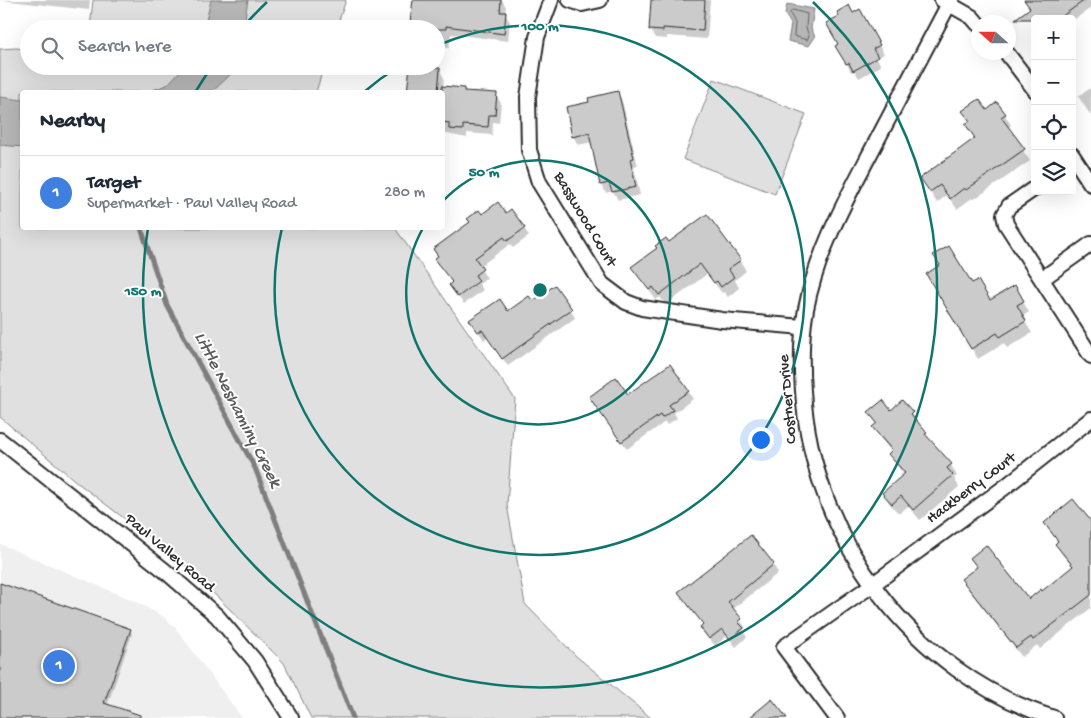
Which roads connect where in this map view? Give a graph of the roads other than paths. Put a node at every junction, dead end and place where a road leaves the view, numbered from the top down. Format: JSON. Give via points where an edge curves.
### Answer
{"nodes":[{"id":1,"x":551,"y":0,"type":"edge"},
{"id":2,"x":570,"y":0,"type":"edge"},
{"id":3,"x":600,"y":0,"type":"edge"},
{"id":4,"x":947,"y":1,"type":"edge"},
{"id":5,"x":971,"y":17,"type":"edge"},
{"id":6,"x":1012,"y":60,"type":"edge"},
{"id":7,"x":1031,"y":85,"type":"edge"},
{"id":8,"x":1076,"y":163,"type":"edge"},
{"id":9,"x":1091,"y":184,"type":"edge"},
{"id":10,"x":1031,"y":191,"type":"edge"},
{"id":11,"x":1091,"y":244,"type":"edge"},
{"id":12,"x":1042,"y":278,"type":"junction"},
{"id":13,"x":803,"y":327,"type":"junction"},
{"id":14,"x":1091,"y":356,"type":"edge"},
{"id":15,"x":1091,"y":419,"type":"edge"},
{"id":16,"x":0,"y":440,"type":"edge"},
{"id":17,"x":872,"y":585,"type":"junction"},
{"id":18,"x":291,"y":718,"type":"edge"},
{"id":19,"x":837,"y":718,"type":"edge"},
{"id":20,"x":1054,"y":718,"type":"edge"}],
"edges":[{"from":1,"to":13,"type":"street","name":"Basswood Court","via":[[536,37],[528,97],[529,150],[539,182],[602,284],[626,302],[642,308],[722,320]]},
{"from":2,"to":3,"type":"street","via":[[582,4]]},
{"from":4,"to":5,"type":"street"},
{"from":4,"to":13,"type":"street","name":"Costner Drive","via":[[841,208],[816,271]]},
{"from":6,"to":7,"type":"street"},
{"from":8,"to":9,"type":"street"},
{"from":10,"to":12,"type":"street","via":[[1009,206],[1004,214],[1006,224]]},
{"from":11,"to":12,"type":"street"},
{"from":12,"to":14,"type":"street"},
{"from":13,"to":17,"type":"street","name":"Costner Drive","via":[[803,405],[815,470],[835,523]]},
{"from":15,"to":17,"type":"street","name":"Hackberry Court"},
{"from":16,"to":18,"type":"street","name":"Paul Valley Road","via":[[217,616],[255,661]]},
{"from":17,"to":19,"type":"street","name":"Hackberry Court","via":[[784,647]]},
{"from":17,"to":20,"type":"street","name":"Costner Drive","via":[[901,619],[952,667],[993,693]]}]}
